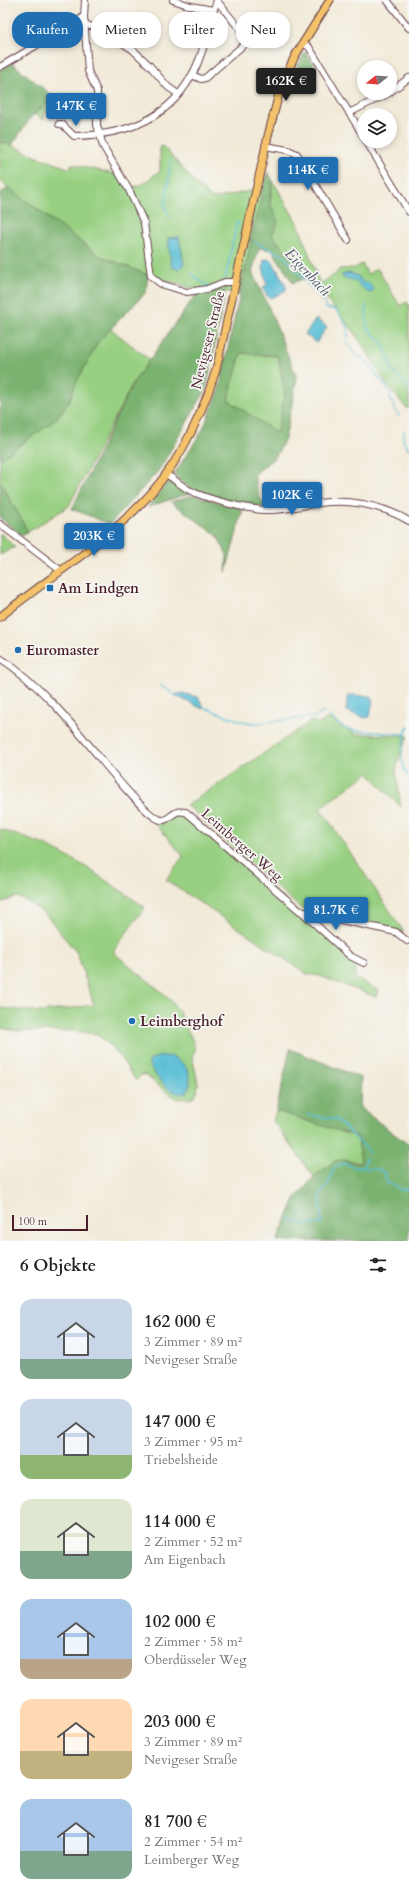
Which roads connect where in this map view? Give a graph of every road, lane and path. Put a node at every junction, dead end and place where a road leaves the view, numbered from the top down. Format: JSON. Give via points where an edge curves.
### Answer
{"nodes":[{"id":1,"x":85,"y":0,"type":"edge"},
{"id":2,"x":173,"y":0,"type":"edge"},
{"id":3,"x":217,"y":0,"type":"edge"},
{"id":4,"x":330,"y":0,"type":"edge"},
{"id":5,"x":387,"y":0,"type":"edge"},
{"id":6,"x":213,"y":10,"type":"junction"},
{"id":7,"x":84,"y":20,"type":"junction"},
{"id":8,"x":236,"y":24,"type":"edge"},
{"id":9,"x":409,"y":28,"type":"edge"},
{"id":10,"x":303,"y":43,"type":"junction"},
{"id":11,"x":240,"y":48,"type":"edge"},
{"id":12,"x":0,"y":67,"type":"edge"},
{"id":13,"x":192,"y":74,"type":"junction"},
{"id":14,"x":409,"y":78,"type":"edge"},
{"id":15,"x":397,"y":86,"type":"edge"},
{"id":16,"x":178,"y":94,"type":"junction"},
{"id":17,"x":374,"y":100,"type":"edge"},
{"id":18,"x":349,"y":113,"type":"junction"},
{"id":19,"x":59,"y":124,"type":"dead end"},
{"id":20,"x":357,"y":126,"type":"edge"},
{"id":21,"x":100,"y":134,"type":"junction"},
{"id":22,"x":266,"y":146,"type":"junction"},
{"id":23,"x":370,"y":148,"type":"edge"},
{"id":24,"x":409,"y":212,"type":"edge"},
{"id":25,"x":348,"y":240,"type":"dead end"},
{"id":26,"x":235,"y":282,"type":"junction"},
{"id":27,"x":166,"y":474,"type":"junction"},
{"id":28,"x":409,"y":521,"type":"edge"},
{"id":29,"x":0,"y":524,"type":"edge"},
{"id":30,"x":60,"y":570,"type":"junction"},
{"id":31,"x":0,"y":617,"type":"edge"},
{"id":32,"x":0,"y":658,"type":"edge"},
{"id":33,"x":300,"y":911,"type":"junction"},
{"id":34,"x":407,"y":941,"type":"dead end"},
{"id":35,"x":364,"y":963,"type":"dead end"}],
"edges":[{"from":1,"to":7,"type":"street"},
{"from":2,"to":6,"type":"street"},
{"from":3,"to":6,"type":"street"},
{"from":3,"to":8,"type":"street"},
{"from":4,"to":10,"type":"main road","name":"Nevigeser Straße"},
{"from":5,"to":9,"type":"street"},
{"from":6,"to":13,"type":"street","via":[[197,66]]},
{"from":7,"to":12,"type":"street"},
{"from":7,"to":16,"type":"street","via":[[132,49]]},
{"from":7,"to":21,"type":"street","via":[[88,71],[97,90],[97,125]]},
{"from":10,"to":18,"type":"street","via":[[309,48]]},
{"from":10,"to":22,"type":"main road","name":"Nevigeser Straße","via":[[284,78]]},
{"from":11,"to":13,"type":"street","via":[[204,78],[200,79]]},
{"from":13,"to":16,"type":"street"},
{"from":14,"to":15,"type":"street"},
{"from":16,"to":21,"type":"street","via":[[162,112],[146,121],[116,132]]},
{"from":17,"to":18,"type":"street"},
{"from":18,"to":20,"type":"street"},
{"from":19,"to":21,"type":"street","via":[[74,136]]},
{"from":21,"to":26,"type":"street","via":[[103,146],[129,190],[144,223],[149,268],[154,280],[190,292],[225,282]]},
{"from":22,"to":25,"type":"street","via":[[297,154]]},
{"from":22,"to":26,"type":"main road","name":"Nevigeser Straße"},
{"from":23,"to":24,"type":"street"},
{"from":26,"to":27,"type":"main road","name":"Nevigeser Straße","via":[[216,370],[208,394],[191,434]]},
{"from":27,"to":28,"type":"street","via":[[202,496],[263,510],[344,501],[385,509]]},
{"from":27,"to":30,"type":"main road","name":"Nevigeser Straße","via":[[128,516]]},
{"from":29,"to":30,"type":"street"},
{"from":30,"to":31,"type":"main road","name":"Nevigeser Straße"},
{"from":32,"to":33,"type":"street","name":"Leimberger Weg","via":[[32,683],[60,710],[117,779],[149,812],[163,820],[169,819],[177,812],[186,812]]},
{"from":33,"to":34,"type":"street","name":"Leimberger Weg","via":[[396,932]]},
{"from":33,"to":35,"type":"street","via":[[350,956]]}]}
